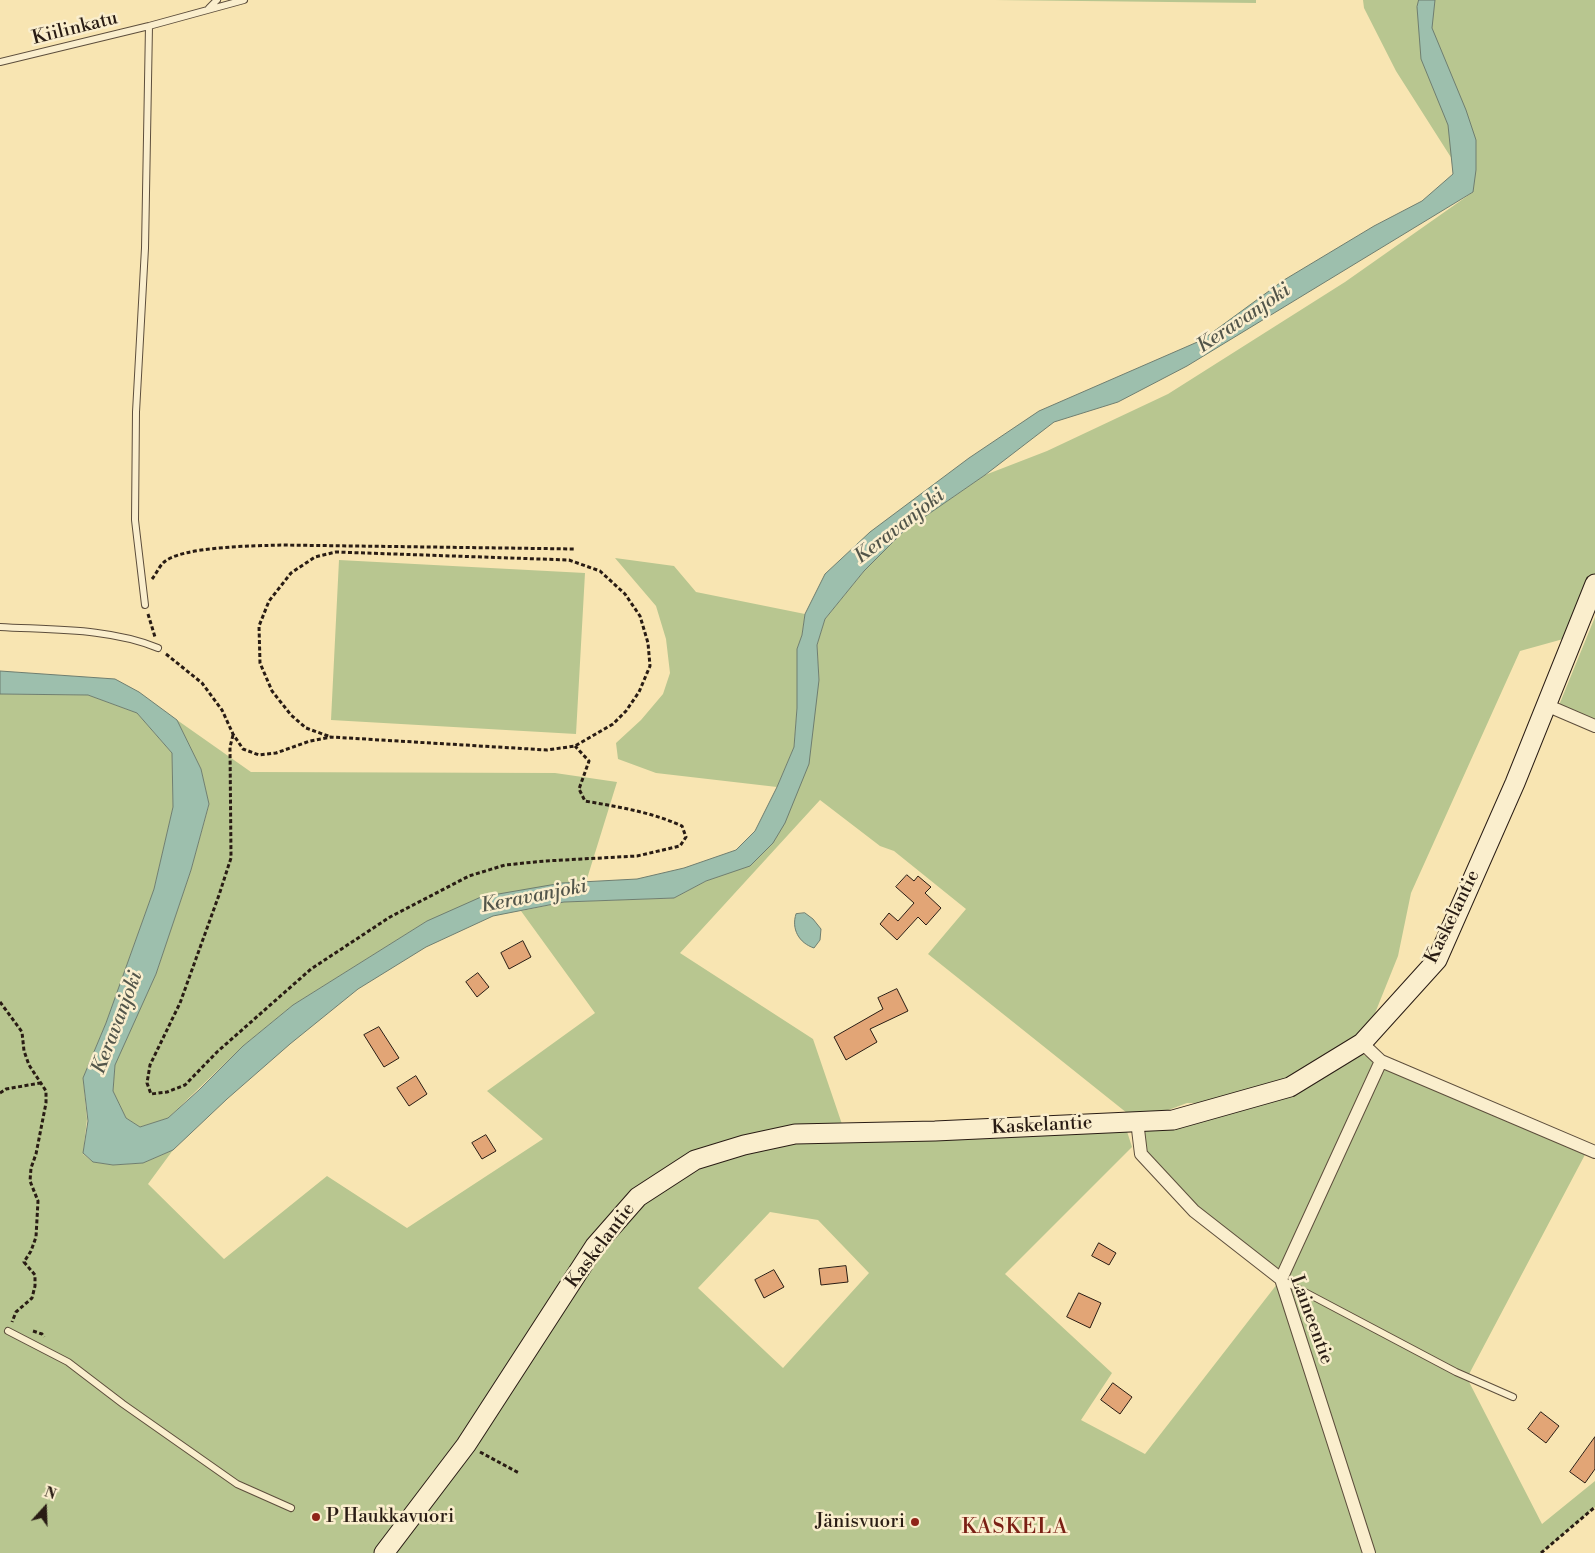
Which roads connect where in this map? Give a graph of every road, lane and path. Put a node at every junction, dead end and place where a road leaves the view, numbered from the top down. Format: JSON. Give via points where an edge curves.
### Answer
{"nodes":[{"id":1,"x":217,"y":0,"type":"edge"},
{"id":2,"x":244,"y":0,"type":"edge"},
{"id":3,"x":206,"y":10,"type":"junction"},
{"id":4,"x":149,"y":26,"type":"junction"},
{"id":5,"x":0,"y":62,"type":"edge"},
{"id":6,"x":576,"y":549,"type":"dead end"},
{"id":7,"x":1595,"y":584,"type":"edge"},
{"id":8,"x":145,"y":605,"type":"junction"},
{"id":9,"x":0,"y":627,"type":"edge"},
{"id":10,"x":158,"y":648,"type":"junction"},
{"id":11,"x":1546,"y":705,"type":"junction"},
{"id":12,"x":1595,"y":726,"type":"edge"},
{"id":13,"x":233,"y":734,"type":"junction"},
{"id":14,"x":331,"y":737,"type":"junction"},
{"id":15,"x":575,"y":746,"type":"junction"},
{"id":16,"x":0,"y":1002,"type":"edge"},
{"id":17,"x":1362,"y":1044,"type":"junction"},
{"id":18,"x":1380,"y":1061,"type":"junction"},
{"id":19,"x":40,"y":1083,"type":"junction"},
{"id":20,"x":0,"y":1093,"type":"edge"},
{"id":21,"x":1137,"y":1121,"type":"junction"},
{"id":22,"x":1595,"y":1152,"type":"edge"},
{"id":23,"x":1281,"y":1279,"type":"junction"},
{"id":24,"x":8,"y":1331,"type":"joint"},
{"id":25,"x":1513,"y":1397,"type":"dead end"},
{"id":26,"x":466,"y":1445,"type":"junction"},
{"id":27,"x":519,"y":1473,"type":"dead end"},
{"id":28,"x":1595,"y":1507,"type":"edge"},
{"id":29,"x":291,"y":1508,"type":"dead end"},
{"id":30,"x":384,"y":1553,"type":"edge"},
{"id":31,"x":1369,"y":1553,"type":"edge"},
{"id":32,"x":1541,"y":1553,"type":"edge"}],
"edges":[{"from":1,"to":3,"type":"lane"},
{"from":2,"to":3,"type":"lane","name":"Kiilinkatu"},
{"from":3,"to":4,"type":"lane","name":"Kiilinkatu"},
{"from":4,"to":5,"type":"lane","name":"Kiilinkatu"},
{"from":4,"to":8,"type":"lane","via":[[135,520]]},
{"from":6,"to":8,"type":"path","via":[[281,545],[185,552],[164,562],[150,582]]},
{"from":7,"to":11,"type":"street","name":"Kaskelantie"},
{"from":8,"to":10,"type":"path"},
{"from":9,"to":10,"type":"lane","via":[[122,637]]},
{"from":10,"to":13,"type":"path","via":[[202,683],[222,710]]},
{"from":11,"to":12,"type":"street"},
{"from":11,"to":17,"type":"street","name":"Kaskelantie","via":[[1515,784],[1437,960]]},
{"from":13,"to":14,"type":"path","via":[[243,749],[259,755]]},
{"from":13,"to":15,"type":"path","via":[[230,747],[230,858],[180,1003],[150,1064],[148,1083],[151,1094],[186,1085],[217,1052],[311,969],[390,917],[470,876],[505,865],[637,856],[680,846],[686,837],[682,826],[661,816],[585,801],[579,789],[589,761]]},
{"from":14,"to":15,"type":"path","via":[[547,750]]},
{"from":14,"to":15,"type":"path","via":[[306,728],[291,715],[272,691],[260,663],[259,626],[269,601],[291,573],[315,558],[336,552],[559,559],[600,571],[625,594],[640,616],[648,643],[650,666],[639,692],[626,711],[613,724]]},
{"from":16,"to":19,"type":"path","via":[[22,1032],[24,1051]]},
{"from":17,"to":18,"type":"street"},
{"from":17,"to":21,"type":"street","name":"Kaskelantie","via":[[1290,1087],[1174,1120]]},
{"from":18,"to":22,"type":"street"},
{"from":18,"to":23,"type":"street"},
{"from":19,"to":20,"type":"path"},
{"from":19,"to":24,"type":"path","via":[[46,1091],[46,1103],[30,1181],[38,1201],[38,1218],[36,1238],[24,1262],[35,1275],[35,1286],[32,1298],[16,1312]]},
{"from":21,"to":23,"type":"street","name":"Laineentie","via":[[1141,1154],[1194,1212]]},
{"from":21,"to":26,"type":"street","name":"Kaskelantie","via":[[795,1134],[695,1160],[638,1197],[595,1246]]},
{"from":23,"to":25,"type":"lane","via":[[1456,1372]]},
{"from":23,"to":31,"type":"street","name":"Laineentie"},
{"from":24,"to":29,"type":"lane","via":[[68,1362],[238,1484]]},
{"from":26,"to":27,"type":"path"},
{"from":26,"to":30,"type":"street","name":"Kaskelantie"},
{"from":28,"to":32,"type":"path"}]}
